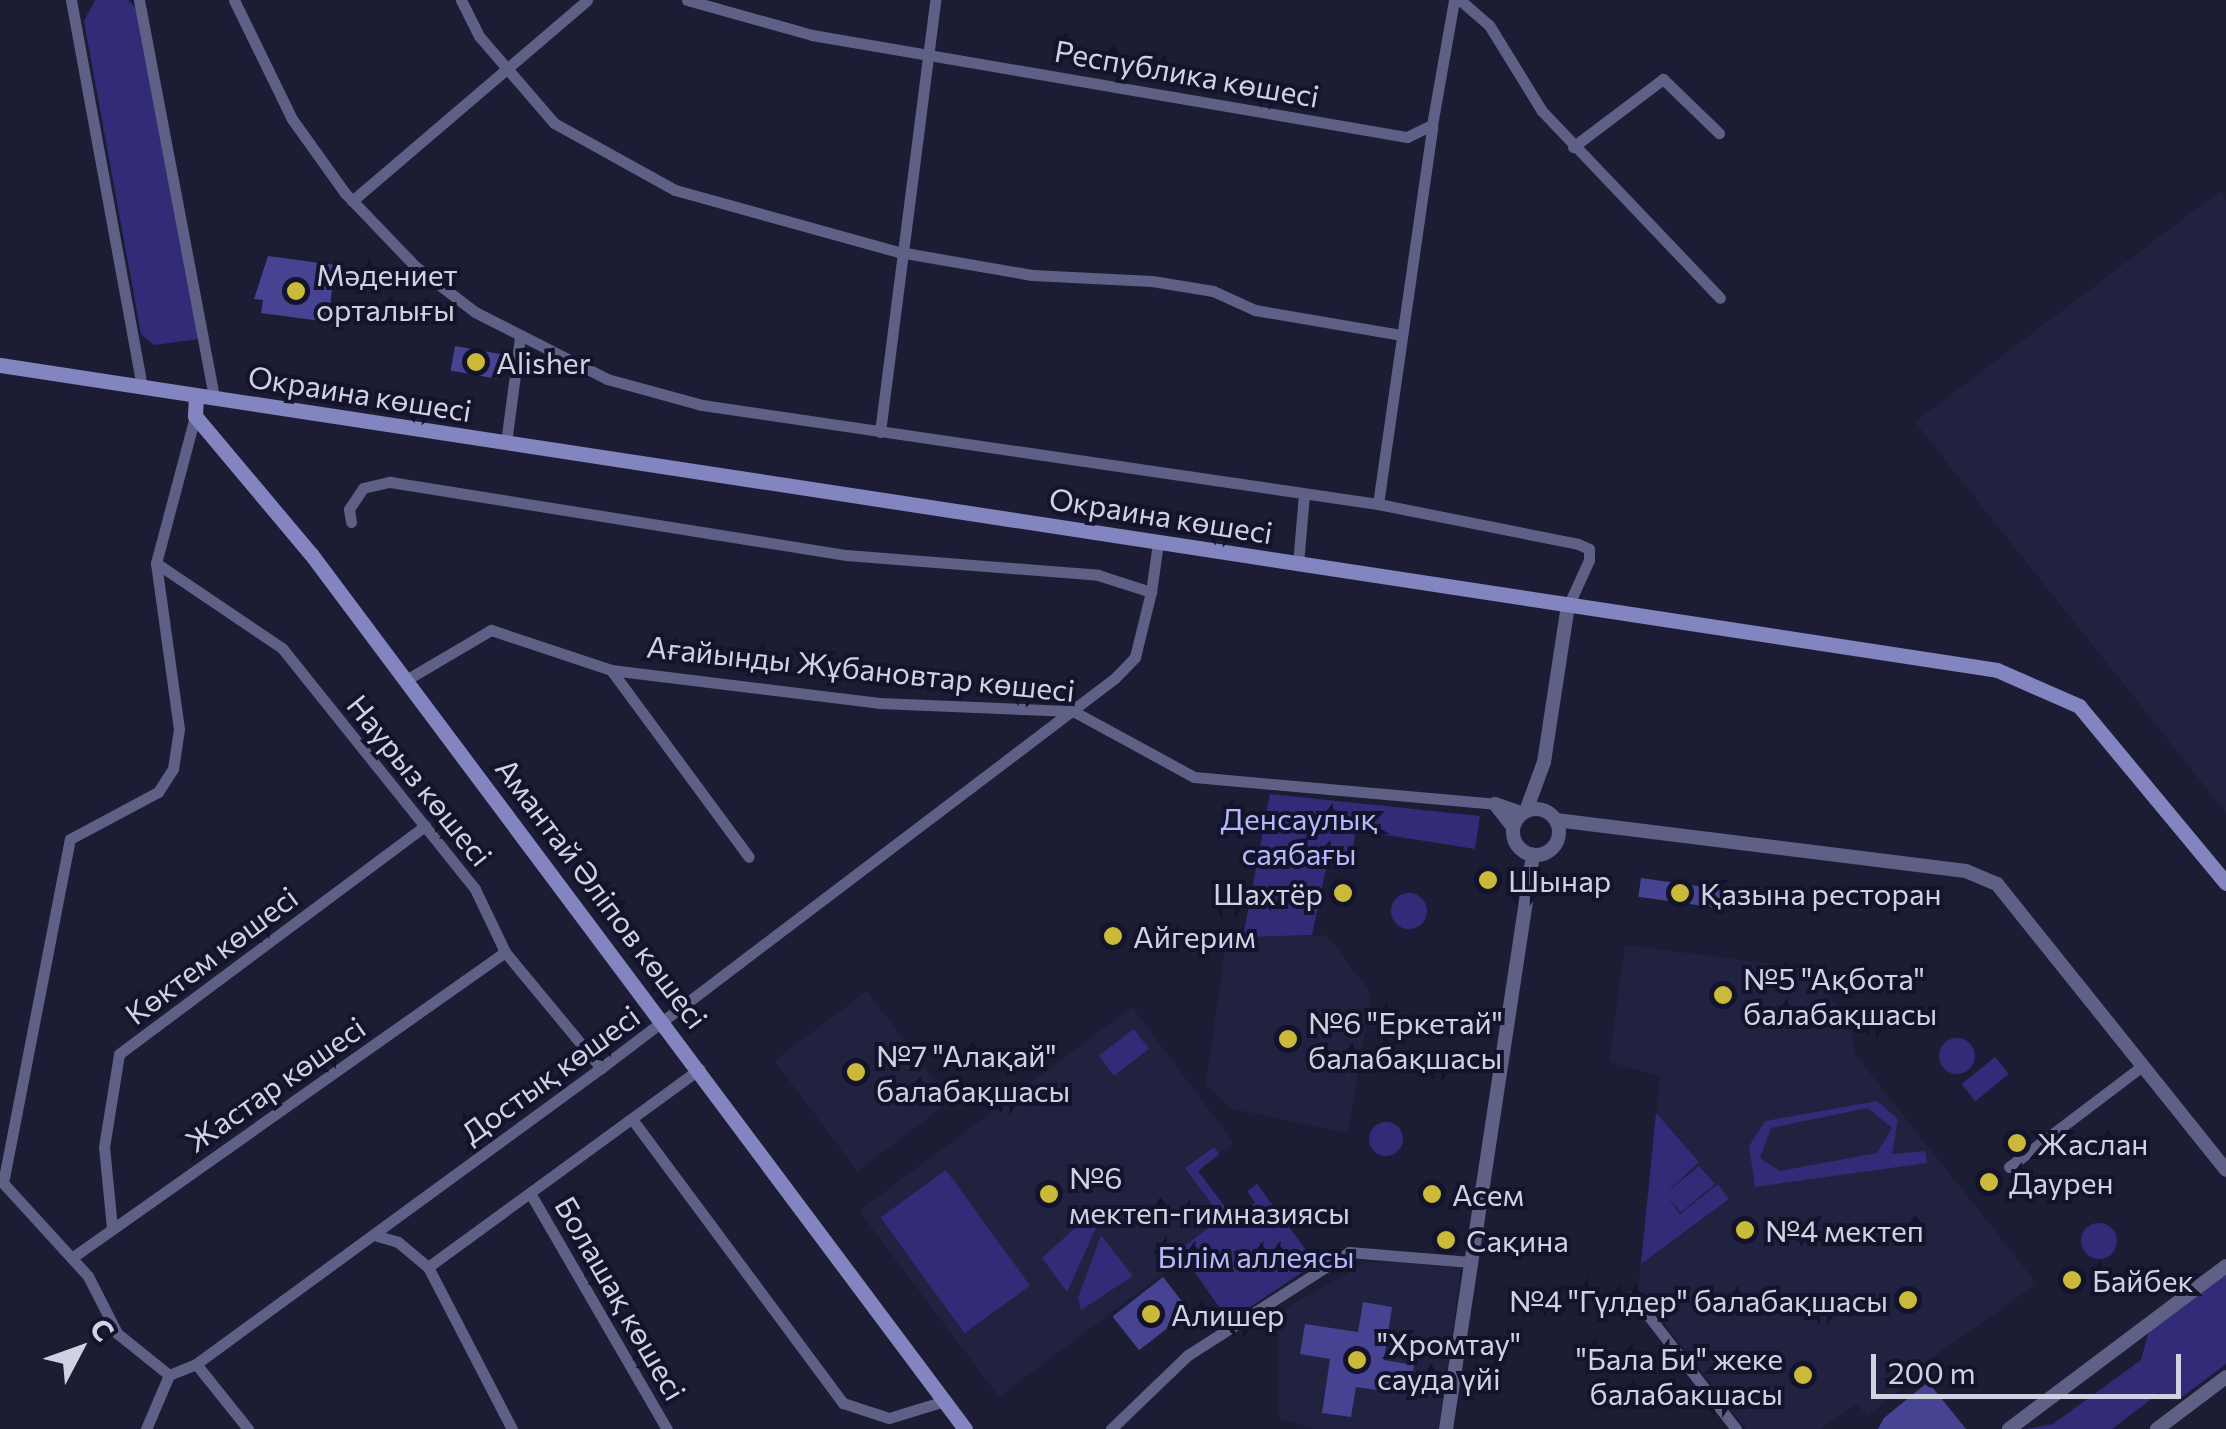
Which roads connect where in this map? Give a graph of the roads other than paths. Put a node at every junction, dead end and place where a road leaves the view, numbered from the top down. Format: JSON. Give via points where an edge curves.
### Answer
{"nodes":[{"id":1,"x":72,"y":0,"type":"edge"},
{"id":2,"x":138,"y":0,"type":"edge"},
{"id":3,"x":234,"y":0,"type":"edge"},
{"id":4,"x":461,"y":0,"type":"edge"},
{"id":5,"x":587,"y":0,"type":"edge"},
{"id":6,"x":687,"y":0,"type":"edge"},
{"id":7,"x":935,"y":0,"type":"edge"},
{"id":8,"x":1457,"y":0,"type":"edge"},
{"id":9,"x":928,"y":56,"type":"junction"},
{"id":10,"x":504,"y":69,"type":"junction"},
{"id":11,"x":1432,"y":125,"type":"junction"},
{"id":12,"x":1719,"y":132,"type":"dead end"},
{"id":13,"x":1573,"y":147,"type":"junction"},
{"id":14,"x":352,"y":200,"type":"junction"},
{"id":15,"x":899,"y":252,"type":"junction"},
{"id":16,"x":1720,"y":298,"type":"dead end"},
{"id":17,"x":1402,"y":334,"type":"junction"},
{"id":18,"x":520,"y":337,"type":"junction"},
{"id":19,"x":0,"y":365,"type":"edge"},
{"id":20,"x":142,"y":387,"type":"junction"},
{"id":21,"x":196,"y":396,"type":"junction"},
{"id":22,"x":214,"y":398,"type":"junction"},
{"id":23,"x":195,"y":416,"type":"junction"},
{"id":24,"x":880,"y":432,"type":"junction"},
{"id":25,"x":506,"y":443,"type":"junction"},
{"id":26,"x":1304,"y":494,"type":"junction"},
{"id":27,"x":1378,"y":504,"type":"junction"},
{"id":28,"x":351,"y":522,"type":"dead end"},
{"id":29,"x":1158,"y":543,"type":"junction"},
{"id":30,"x":156,"y":563,"type":"junction"},
{"id":31,"x":1298,"y":564,"type":"junction"},
{"id":32,"x":1151,"y":592,"type":"junction"},
{"id":33,"x":1568,"y":606,"type":"junction"},
{"id":34,"x":611,"y":670,"type":"junction"},
{"id":35,"x":406,"y":680,"type":"junction"},
{"id":36,"x":1073,"y":712,"type":"junction"},
{"id":37,"x":1538,"y":788,"type":"junction"},
{"id":38,"x":1495,"y":804,"type":"junction"},
{"id":39,"x":1543,"y":809,"type":"junction"},
{"id":40,"x":1524,"y":812,"type":"junction"},
{"id":41,"x":1556,"y":820,"type":"junction"},
{"id":42,"x":425,"y":826,"type":"junction"},
{"id":43,"x":1513,"y":828,"type":"junction"},
{"id":44,"x":1532,"y":856,"type":"junction"},
{"id":45,"x":749,"y":857,"type":"dead end"},
{"id":46,"x":2226,"y":883,"type":"edge"},
{"id":47,"x":506,"y":952,"type":"junction"},
{"id":48,"x":664,"y":1021,"type":"junction"},
{"id":49,"x":2142,"y":1066,"type":"junction"},
{"id":50,"x":601,"y":1068,"type":"junction"},
{"id":51,"x":700,"y":1070,"type":"junction"},
{"id":52,"x":632,"y":1119,"type":"junction"},
{"id":53,"x":2009,"y":1167,"type":"dead end"},
{"id":54,"x":2226,"y":1170,"type":"edge"},
{"id":55,"x":1,"y":1183,"type":"edge"},
{"id":56,"x":530,"y":1193,"type":"junction"},
{"id":57,"x":112,"y":1228,"type":"junction"},
{"id":58,"x":374,"y":1235,"type":"junction"},
{"id":59,"x":73,"y":1257,"type":"junction"},
{"id":60,"x":1471,"y":1262,"type":"junction"},
{"id":61,"x":2226,"y":1266,"type":"edge"},
{"id":62,"x":428,"y":1267,"type":"junction"},
{"id":63,"x":1633,"y":1296,"type":"dead end"},
{"id":64,"x":196,"y":1364,"type":"junction"},
{"id":65,"x":169,"y":1376,"type":"junction"},
{"id":66,"x":2226,"y":1376,"type":"edge"},
{"id":67,"x":944,"y":1401,"type":"junction"},
{"id":68,"x":146,"y":1429,"type":"edge"},
{"id":69,"x":248,"y":1429,"type":"edge"},
{"id":70,"x":512,"y":1429,"type":"edge"},
{"id":71,"x":667,"y":1429,"type":"edge"},
{"id":72,"x":965,"y":1429,"type":"edge"},
{"id":73,"x":1110,"y":1429,"type":"edge"},
{"id":74,"x":1446,"y":1429,"type":"edge"},
{"id":75,"x":1736,"y":1429,"type":"edge"},
{"id":76,"x":2010,"y":1429,"type":"edge"},
{"id":77,"x":2157,"y":1429,"type":"edge"}],
"edges":[{"from":1,"to":20,"type":"street"},
{"from":2,"to":22,"type":"street"},
{"from":3,"to":14,"type":"street","via":[[292,119]]},
{"from":4,"to":10,"type":"street"},
{"from":5,"to":10,"type":"street"},
{"from":6,"to":9,"type":"street","name":"Республика көшесі","via":[[728,17]]},
{"from":7,"to":9,"type":"street"},
{"from":8,"to":11,"type":"street"},
{"from":8,"to":13,"type":"street","via":[[1488,25]]},
{"from":9,"to":11,"type":"street","name":"Республика көшесі","via":[[1171,91],[1407,137]]},
{"from":9,"to":15,"type":"street"},
{"from":10,"to":14,"type":"street"},
{"from":10,"to":15,"type":"street","via":[[554,123],[658,182]]},
{"from":11,"to":17,"type":"street"},
{"from":12,"to":13,"type":"street","via":[[1662,78]]},
{"from":13,"to":16,"type":"street"},
{"from":14,"to":18,"type":"street","via":[[416,267]]},
{"from":15,"to":17,"type":"street","via":[[1052,277],[1152,281],[1213,292],[1255,310]]},
{"from":15,"to":24,"type":"street"},
{"from":17,"to":27,"type":"street"},
{"from":18,"to":24,"type":"street","via":[[606,378],[702,405]]},
{"from":18,"to":25,"type":"street"},
{"from":19,"to":20,"type":"main road","name":"Окраина көшесі"},
{"from":20,"to":21,"type":"main road","name":"Окраина көшесі"},
{"from":21,"to":22,"type":"main road","name":"Окраина көшесі"},
{"from":21,"to":23,"type":"main road"},
{"from":22,"to":25,"type":"main road","name":"Окраина көшесі"},
{"from":23,"to":30,"type":"street"},
{"from":23,"to":35,"type":"main road","name":"Амантай Әліпов көшесі"},
{"from":24,"to":26,"type":"street"},
{"from":25,"to":29,"type":"main road","name":"Окраина көшесі"},
{"from":26,"to":27,"type":"street"},
{"from":26,"to":31,"type":"street"},
{"from":27,"to":33,"type":"street","via":[[1589,549]]},
{"from":28,"to":32,"type":"street","via":[[349,509],[363,488],[390,482],[846,555],[1098,575]]},
{"from":29,"to":31,"type":"main road","name":"Окраина көшесі"},
{"from":29,"to":32,"type":"street","name":"Достық көшесі"},
{"from":30,"to":42,"type":"street","name":"Наурыз көшесі","via":[[282,648]]},
{"from":30,"to":55,"type":"street","via":[[179,729],[174,769],[158,792],[70,839]]},
{"from":31,"to":33,"type":"main road","name":"Окраина көшесі"},
{"from":32,"to":36,"type":"street","name":"Достық көшесі","via":[[1135,656]]},
{"from":33,"to":37,"type":"street"},
{"from":33,"to":46,"type":"main road","name":"Окраина көшесі","via":[[2028,679],[2098,724]]},
{"from":34,"to":35,"type":"street","name":"Ағайынды Жұбановтар көшесі","via":[[491,630]]},
{"from":34,"to":36,"type":"street","name":"Ағайынды Жұбановтар көшесі","via":[[879,703]]},
{"from":34,"to":45,"type":"street"},
{"from":35,"to":48,"type":"main road","name":"Амантай Әліпов көшесі"},
{"from":36,"to":38,"type":"street","name":"Ағайынды Жұбановтар көшесі","via":[[1194,777]]},
{"from":36,"to":48,"type":"street","name":"Достық көшесі"},
{"from":37,"to":39,"type":"street"},
{"from":37,"to":40,"type":"street"},
{"from":38,"to":40,"type":"street"},
{"from":38,"to":43,"type":"street"},
{"from":39,"to":40,"type":"street"},
{"from":39,"to":41,"type":"street"},
{"from":40,"to":43,"type":"street"},
{"from":41,"to":44,"type":"street","via":[[1556,844]]},
{"from":41,"to":49,"type":"street","via":[[1966,870],[1998,884]]},
{"from":42,"to":47,"type":"street","name":"Наурыз көшесі","via":[[475,889]]},
{"from":42,"to":57,"type":"street","name":"Көктем көшесі","via":[[119,1054],[104,1147]]},
{"from":43,"to":44,"type":"street","via":[[1515,844]]},
{"from":44,"to":60,"type":"street"},
{"from":47,"to":50,"type":"street","name":"Наурыз көшесі"},
{"from":47,"to":57,"type":"street","name":"Жастар көшесі"},
{"from":48,"to":50,"type":"street","name":"Достық көшесі"},
{"from":48,"to":51,"type":"main road","name":"Амантай Әліпов көшесі"},
{"from":49,"to":53,"type":"street"},
{"from":49,"to":54,"type":"street"},
{"from":50,"to":58,"type":"street","name":"Достық көшесі"},
{"from":51,"to":52,"type":"street"},
{"from":51,"to":67,"type":"main road","name":"Амантай Әліпов көшесі"},
{"from":52,"to":56,"type":"street"},
{"from":52,"to":67,"type":"street","via":[[843,1403],[889,1418]]},
{"from":55,"to":59,"type":"street"},
{"from":56,"to":62,"type":"street"},
{"from":56,"to":71,"type":"street","name":"Болашақ көшесі","via":[[560,1232]]},
{"from":57,"to":59,"type":"street","name":"Жастар көшесі"},
{"from":58,"to":62,"type":"street","via":[[398,1242]]},
{"from":58,"to":64,"type":"street","name":"Достық көшесі"},
{"from":59,"to":65,"type":"street","via":[[117,1333]]},
{"from":60,"to":73,"type":"street","via":[[1349,1252],[1188,1354]]},
{"from":60,"to":74,"type":"street"},
{"from":61,"to":76,"type":"street"},
{"from":62,"to":70,"type":"street"},
{"from":63,"to":75,"type":"street"},
{"from":64,"to":65,"type":"street","name":"Достық көшесі"},
{"from":64,"to":69,"type":"street"},
{"from":65,"to":68,"type":"street"},
{"from":66,"to":77,"type":"street"},
{"from":67,"to":72,"type":"main road","name":"Амантай Әліпов көшесі"}]}
